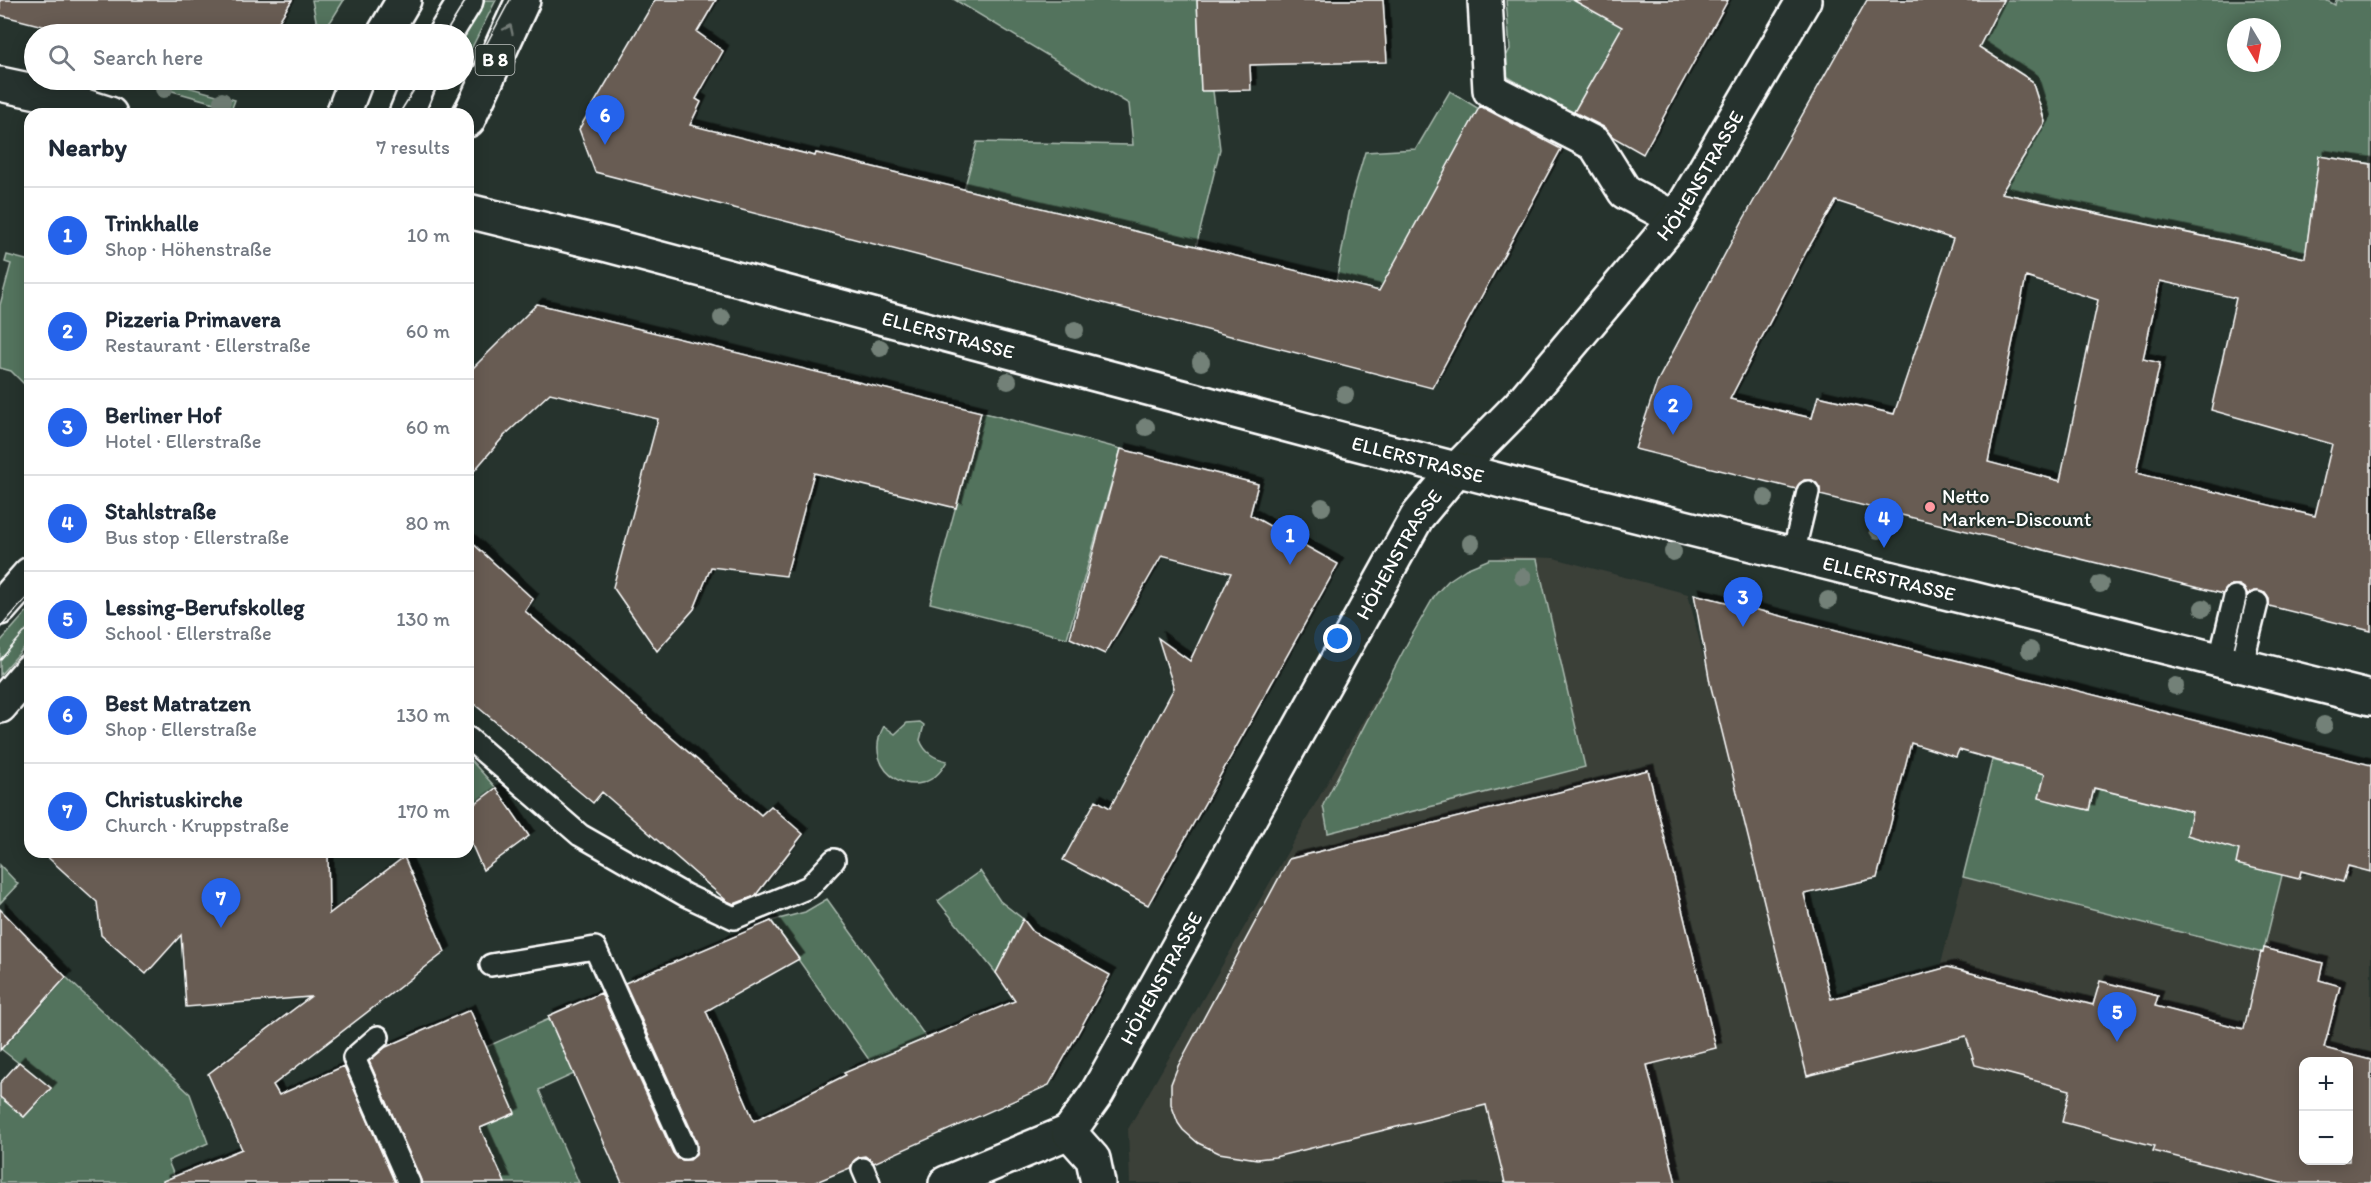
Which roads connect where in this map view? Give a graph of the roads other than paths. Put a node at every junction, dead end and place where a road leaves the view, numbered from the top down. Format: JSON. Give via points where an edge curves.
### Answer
{"nodes":[{"id":1,"x":404,"y":0,"type":"edge"},
{"id":2,"x":465,"y":0,"type":"edge"},
{"id":3,"x":523,"y":0,"type":"edge"},
{"id":4,"x":1485,"y":0,"type":"edge"},
{"id":5,"x":1804,"y":0,"type":"edge"},
{"id":6,"x":390,"y":24,"type":"edge"},
{"id":7,"x":451,"y":24,"type":"edge"},
{"id":8,"x":0,"y":84,"type":"edge"},
{"id":9,"x":24,"y":89,"type":"edge"},
{"id":10,"x":28,"y":90,"type":"edge"},
{"id":11,"x":352,"y":90,"type":"edge"},
{"id":12,"x":91,"y":108,"type":"edge"},
{"id":13,"x":345,"y":108,"type":"edge"},
{"id":14,"x":474,"y":108,"type":"edge"},
{"id":15,"x":474,"y":212,"type":"edge"},
{"id":16,"x":1676,"y":219,"type":"junction"},
{"id":17,"x":1456,"y":469,"type":"junction"},
{"id":18,"x":1808,"y":492,"type":"dead end"},
{"id":19,"x":1793,"y":554,"type":"junction"},
{"id":20,"x":24,"y":581,"type":"edge"},
{"id":21,"x":2235,"y":597,"type":"dead end"},
{"id":22,"x":2257,"y":603,"type":"dead end"},
{"id":23,"x":0,"y":608,"type":"edge"},
{"id":24,"x":2231,"y":662,"type":"junction"},
{"id":25,"x":24,"y":678,"type":"edge"},
{"id":26,"x":2371,"y":698,"type":"edge"},
{"id":27,"x":0,"y":706,"type":"edge"},
{"id":28,"x":474,"y":743,"type":"edge"},
{"id":29,"x":834,"y":860,"type":"dead end"},
{"id":30,"x":491,"y":964,"type":"dead end"},
{"id":31,"x":378,"y":1036,"type":"dead end"},
{"id":32,"x":1069,"y":1132,"type":"junction"},
{"id":33,"x":685,"y":1148,"type":"dead end"},
{"id":34,"x":409,"y":1183,"type":"edge"},
{"id":35,"x":946,"y":1183,"type":"edge"},
{"id":36,"x":1098,"y":1183,"type":"edge"}],
"edges":[{"from":1,"to":6,"type":"street"},
{"from":2,"to":7,"type":"street"},
{"from":14,"to":3,"type":"street","number":"B 8","one_way":true},
{"from":4,"to":16,"type":"street","via":[[1490,90],[1595,144],[1625,192]]},
{"from":5,"to":16,"type":"street","name":"HÖHENSTRASSE"},
{"from":8,"to":9,"type":"street"},
{"from":10,"to":12,"type":"street"},
{"from":11,"to":13,"type":"street"},
{"from":15,"to":17,"type":"street","name":"ELLERSTRASSE"},
{"from":16,"to":17,"type":"street","name":"HÖHENSTRASSE","via":[[1519,406]]},
{"from":17,"to":19,"type":"street","name":"ELLERSTRASSE"},
{"from":17,"to":32,"type":"street","name":"HÖHENSTRASSE","via":[[1417,517],[1097,1093]]},
{"from":18,"to":19,"type":"lane"},
{"from":19,"to":24,"type":"street","name":"ELLERSTRASSE"},
{"from":20,"to":23,"type":"street"},
{"from":21,"to":24,"type":"lane"},
{"from":22,"to":24,"type":"lane"},
{"from":24,"to":26,"type":"street","name":"ELLERSTRASSE"},
{"from":25,"to":27,"type":"street"},
{"from":28,"to":29,"type":"lane","via":[[580,835],[685,895],[734,918],[809,887]]},
{"from":30,"to":33,"type":"lane","via":[[595,948]]},
{"from":31,"to":34,"type":"lane","via":[[354,1058]]},
{"from":32,"to":35,"type":"street"},
{"from":32,"to":36,"type":"street","via":[[1093,1159]]}]}
